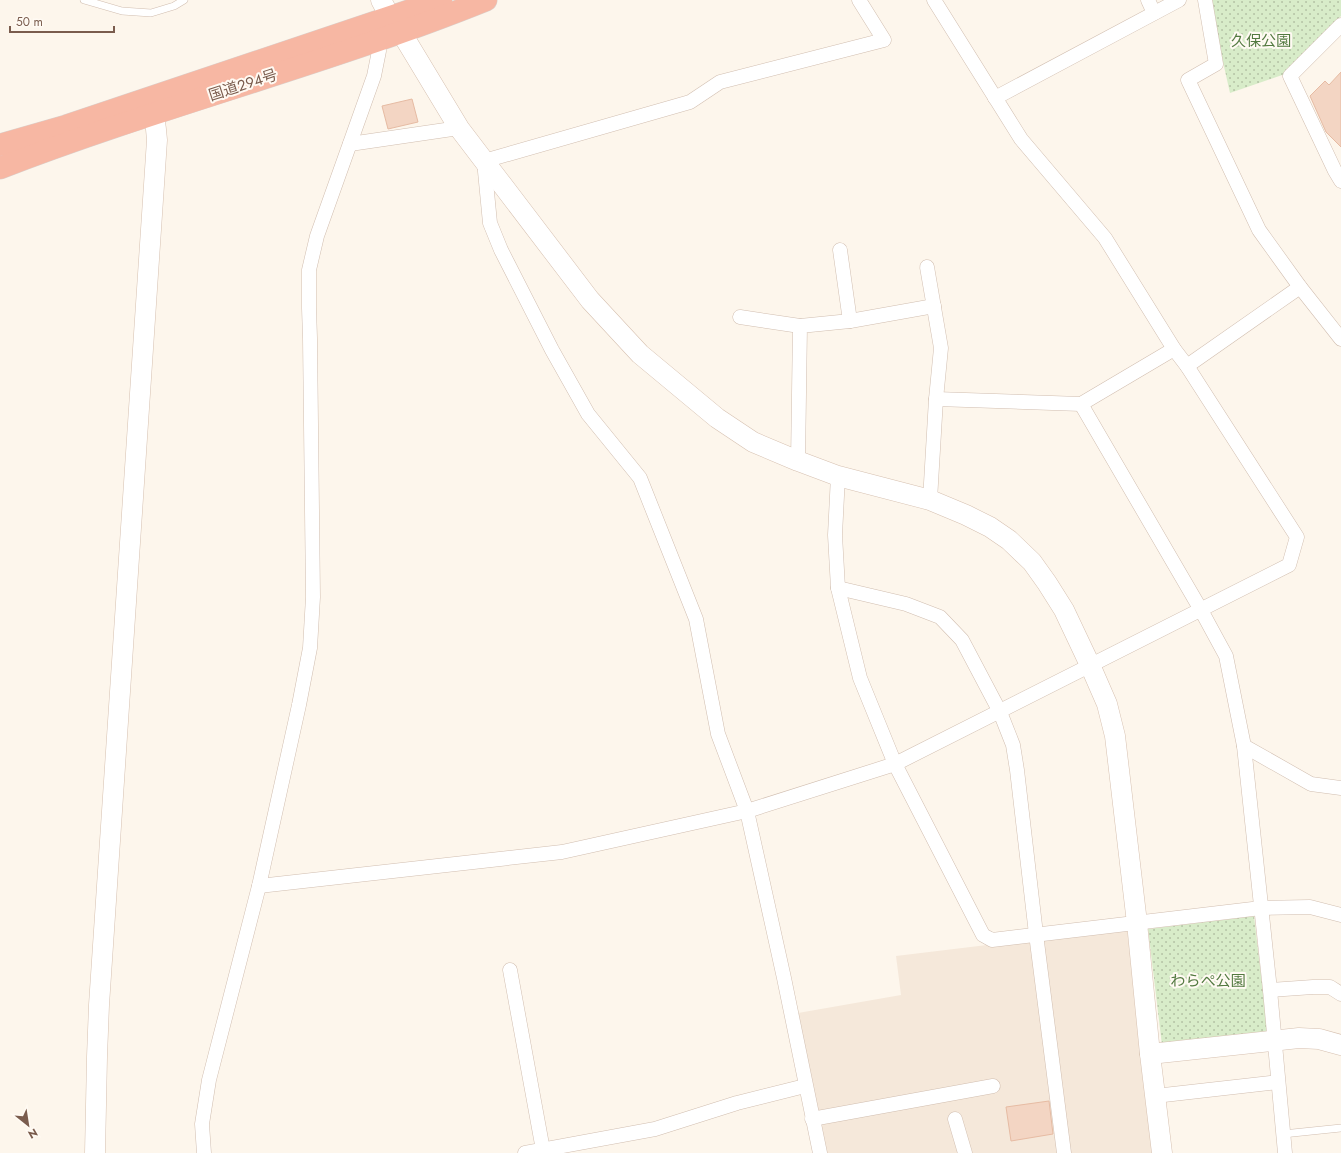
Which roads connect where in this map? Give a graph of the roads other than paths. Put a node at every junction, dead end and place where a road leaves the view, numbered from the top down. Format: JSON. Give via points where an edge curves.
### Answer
{"nodes":[{"id":1,"x":84,"y":0,"type":"edge"},
{"id":2,"x":184,"y":0,"type":"edge"},
{"id":3,"x":486,"y":0,"type":"edge"},
{"id":4,"x":859,"y":0,"type":"edge"},
{"id":5,"x":934,"y":0,"type":"edge"},
{"id":6,"x":1148,"y":0,"type":"edge"},
{"id":7,"x":1179,"y":0,"type":"edge"},
{"id":8,"x":1205,"y":0,"type":"edge"},
{"id":9,"x":448,"y":7,"type":"edge"},
{"id":10,"x":1154,"y":13,"type":"junction"},
{"id":11,"x":391,"y":16,"type":"edge"},
{"id":12,"x":1341,"y":25,"type":"edge"},
{"id":13,"x":377,"y":40,"type":"junction"},
{"id":14,"x":995,"y":98,"type":"junction"},
{"id":15,"x":152,"y":106,"type":"junction"},
{"id":16,"x":459,"y":128,"type":"junction"},
{"id":17,"x":350,"y":144,"type":"junction"},
{"id":18,"x":0,"y":146,"type":"edge"},
{"id":19,"x":484,"y":161,"type":"junction"},
{"id":20,"x":0,"y":168,"type":"edge"},
{"id":21,"x":1341,"y":181,"type":"edge"},
{"id":22,"x":840,"y":250,"type":"dead end"},
{"id":23,"x":927,"y":267,"type":"dead end"},
{"id":24,"x":1300,"y":287,"type":"junction"},
{"id":25,"x":934,"y":306,"type":"junction"},
{"id":26,"x":740,"y":317,"type":"dead end"},
{"id":27,"x":850,"y":321,"type":"junction"},
{"id":28,"x":800,"y":326,"type":"junction"},
{"id":29,"x":1341,"y":339,"type":"edge"},
{"id":30,"x":1174,"y":349,"type":"junction"},
{"id":31,"x":1187,"y":366,"type":"junction"},
{"id":32,"x":936,"y":399,"type":"junction"},
{"id":33,"x":1081,"y":404,"type":"junction"},
{"id":34,"x":798,"y":461,"type":"junction"},
{"id":35,"x":838,"y":476,"type":"junction"},
{"id":36,"x":930,"y":500,"type":"junction"},
{"id":37,"x":838,"y":588,"type":"junction"},
{"id":38,"x":1201,"y":610,"type":"junction"},
{"id":39,"x":1090,"y":665,"type":"junction"},
{"id":40,"x":1000,"y":712,"type":"junction"},
{"id":41,"x":1244,"y":746,"type":"junction"},
{"id":42,"x":895,"y":764,"type":"junction"},
{"id":43,"x":1341,"y":788,"type":"edge"},
{"id":44,"x":747,"y":811,"type":"junction"},
{"id":45,"x":259,"y":886,"type":"junction"},
{"id":46,"x":1260,"y":908,"type":"junction"},
{"id":47,"x":1341,"y":915,"type":"edge"},
{"id":48,"x":1138,"y":923,"type":"junction"},
{"id":49,"x":1036,"y":934,"type":"junction"},
{"id":50,"x":510,"y":970,"type":"dead end"},
{"id":51,"x":1270,"y":990,"type":"junction"},
{"id":52,"x":1341,"y":994,"type":"edge"},
{"id":53,"x":1274,"y":1040,"type":"junction"},
{"id":54,"x":1341,"y":1045,"type":"edge"},
{"id":55,"x":1150,"y":1054,"type":"junction"},
{"id":56,"x":1278,"y":1082,"type":"junction"},
{"id":57,"x":806,"y":1086,"type":"junction"},
{"id":58,"x":993,"y":1086,"type":"dead end"},
{"id":59,"x":1155,"y":1096,"type":"junction"},
{"id":60,"x":812,"y":1118,"type":"junction"},
{"id":61,"x":955,"y":1119,"type":"dead end"},
{"id":62,"x":1341,"y":1128,"type":"edge"},
{"id":63,"x":1283,"y":1134,"type":"junction"},
{"id":64,"x":543,"y":1150,"type":"junction"},
{"id":65,"x":95,"y":1153,"type":"edge"},
{"id":66,"x":204,"y":1153,"type":"edge"},
{"id":67,"x":526,"y":1153,"type":"edge"},
{"id":68,"x":820,"y":1153,"type":"edge"},
{"id":69,"x":965,"y":1153,"type":"edge"},
{"id":70,"x":1064,"y":1153,"type":"edge"},
{"id":71,"x":1162,"y":1153,"type":"edge"},
{"id":72,"x":1285,"y":1153,"type":"edge"}],
"edges":[{"from":1,"to":2,"type":"lane","via":[[122,11],[151,13]]},
{"from":3,"to":9,"type":"highway","name":"国道294号"},
{"from":4,"to":19,"type":"street","via":[[884,40],[720,82],[690,102]]},
{"from":5,"to":14,"type":"street"},
{"from":6,"to":10,"type":"street"},
{"from":7,"to":10,"type":"street"},
{"from":8,"to":24,"type":"street","via":[[1216,64],[1188,80],[1259,230]]},
{"from":9,"to":11,"type":"highway","name":"国道294号"},
{"from":10,"to":14,"type":"street"},
{"from":11,"to":13,"type":"highway","name":"国道294号"},
{"from":11,"to":15,"type":"highway","name":"国道294号"},
{"from":11,"to":16,"type":"street"},
{"from":12,"to":21,"type":"street","via":[[1290,76]]},
{"from":13,"to":15,"type":"highway","name":"国道294号"},
{"from":13,"to":17,"type":"street","via":[[379,51],[374,76]]},
{"from":14,"to":30,"type":"street","via":[[1021,139],[1105,238]]},
{"from":15,"to":18,"type":"highway","name":"国道294号","via":[[66,126]]},
{"from":15,"to":20,"type":"highway","name":"国道294号"},
{"from":15,"to":65,"type":"street","via":[[157,140],[98,1020]]},
{"from":16,"to":17,"type":"street"},
{"from":16,"to":19,"type":"street"},
{"from":17,"to":45,"type":"street","via":[[317,236],[309,270],[313,589],[310,648]]},
{"from":19,"to":34,"type":"street","via":[[590,300],[640,354],[718,418],[753,442]]},
{"from":19,"to":44,"type":"street","via":[[490,223],[501,250],[588,414],[640,478],[696,619],[718,734]]},
{"from":22,"to":27,"type":"street"},
{"from":23,"to":25,"type":"street"},
{"from":24,"to":29,"type":"street"},
{"from":24,"to":31,"type":"street"},
{"from":25,"to":27,"type":"street"},
{"from":25,"to":32,"type":"street","via":[[941,348]]},
{"from":26,"to":28,"type":"street"},
{"from":27,"to":28,"type":"street"},
{"from":28,"to":34,"type":"street"},
{"from":30,"to":31,"type":"street"},
{"from":30,"to":33,"type":"street"},
{"from":31,"to":38,"type":"street","via":[[1297,537],[1289,565]]},
{"from":32,"to":33,"type":"street"},
{"from":32,"to":36,"type":"street"},
{"from":33,"to":38,"type":"street"},
{"from":34,"to":35,"type":"street"},
{"from":35,"to":36,"type":"street"},
{"from":35,"to":37,"type":"street","via":[[835,535]]},
{"from":36,"to":39,"type":"street","via":[[990,527],[1009,540],[1032,562],[1064,610]]},
{"from":37,"to":40,"type":"street","via":[[906,604],[940,617],[962,640]]},
{"from":37,"to":42,"type":"street","via":[[860,678]]},
{"from":38,"to":39,"type":"street"},
{"from":38,"to":41,"type":"street","via":[[1226,656]]},
{"from":39,"to":40,"type":"street"},
{"from":39,"to":48,"type":"street","via":[[1107,704],[1115,736]]},
{"from":40,"to":42,"type":"street"},
{"from":40,"to":49,"type":"street","via":[[1014,757]]},
{"from":41,"to":43,"type":"street","via":[[1311,784]]},
{"from":41,"to":46,"type":"street"},
{"from":42,"to":44,"type":"street"},
{"from":42,"to":49,"type":"street","via":[[983,936],[992,940]]},
{"from":44,"to":45,"type":"street","via":[[562,852]]},
{"from":44,"to":57,"type":"street"},
{"from":45,"to":66,"type":"street","via":[[209,1080],[202,1124]]},
{"from":46,"to":47,"type":"street","via":[[1310,907]]},
{"from":46,"to":48,"type":"street"},
{"from":46,"to":51,"type":"street"},
{"from":48,"to":49,"type":"street"},
{"from":48,"to":55,"type":"street"},
{"from":49,"to":70,"type":"street"},
{"from":50,"to":64,"type":"street"},
{"from":51,"to":52,"type":"street","via":[[1313,987],[1330,988]]},
{"from":51,"to":53,"type":"street"},
{"from":53,"to":54,"type":"street","via":[[1306,1038]]},
{"from":53,"to":55,"type":"street"},
{"from":53,"to":56,"type":"street"},
{"from":55,"to":59,"type":"street"},
{"from":56,"to":59,"type":"street"},
{"from":56,"to":63,"type":"street"},
{"from":57,"to":60,"type":"street"},
{"from":57,"to":64,"type":"street","via":[[737,1103],[656,1129]]},
{"from":58,"to":60,"type":"street"},
{"from":59,"to":71,"type":"street"},
{"from":60,"to":68,"type":"street"},
{"from":61,"to":69,"type":"street"},
{"from":62,"to":63,"type":"lane"},
{"from":63,"to":72,"type":"street"},
{"from":64,"to":67,"type":"street"}]}
